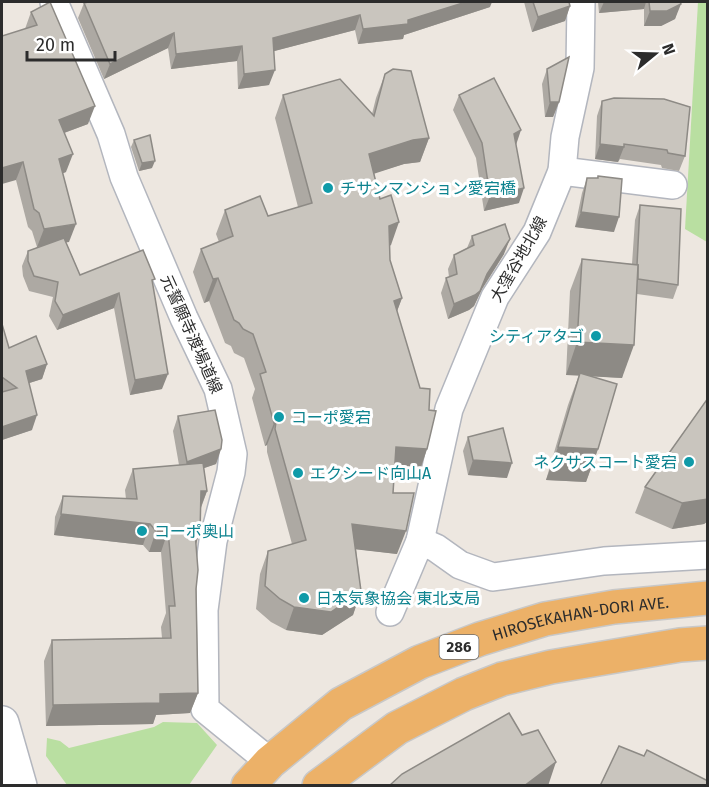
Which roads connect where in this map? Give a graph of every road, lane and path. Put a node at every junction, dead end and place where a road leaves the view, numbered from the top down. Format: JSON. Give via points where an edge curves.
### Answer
{"nodes":[{"id":1,"x":54,"y":2,"type":"edge"},
{"id":2,"x":581,"y":2,"type":"edge"},
{"id":3,"x":562,"y":171,"type":"junction"},
{"id":4,"x":673,"y":185,"type":"dead end"},
{"id":5,"x":420,"y":540,"type":"junction"},
{"id":6,"x":708,"y":555,"type":"edge"},
{"id":7,"x":708,"y":598,"type":"edge"},
{"id":8,"x":390,"y":612,"type":"dead end"},
{"id":9,"x":708,"y":643,"type":"edge"},
{"id":10,"x":2,"y":723,"type":"edge"},
{"id":11,"x":270,"y":762,"type":"junction"},
{"id":12,"x":20,"y":786,"type":"edge"},
{"id":13,"x":248,"y":786,"type":"edge"},
{"id":14,"x":319,"y":786,"type":"edge"}],
"edges":[{"from":1,"to":11,"type":"street","name":"元誓願寺渡場道線","via":[[184,318],[218,389],[233,454],[213,541],[204,610],[206,709]]},
{"from":2,"to":3,"type":"street","name":"大窪谷地北線","via":[[580,68]]},
{"from":3,"to":4,"type":"street"},
{"from":3,"to":5,"type":"street","name":"大窪谷地北線","via":[[537,232],[495,297],[449,409]]},
{"from":5,"to":6,"type":"street","via":[[460,565],[493,577],[604,561]]},
{"from":5,"to":8,"type":"street","name":"大窪谷地北線"},
{"from":7,"to":11,"type":"highway","name":"HIROSEKAHAN-DORI AVE.","number":"286","via":[[614,607],[545,619],[480,639],[420,662],[341,704]]},
{"from":9,"to":14,"type":"highway","via":[[563,665],[502,679],[398,728]]},
{"from":10,"to":12,"type":"street"},
{"from":11,"to":13,"type":"highway","name":"HIROSEKAHAN-DORI AVE.","number":"286"}]}
